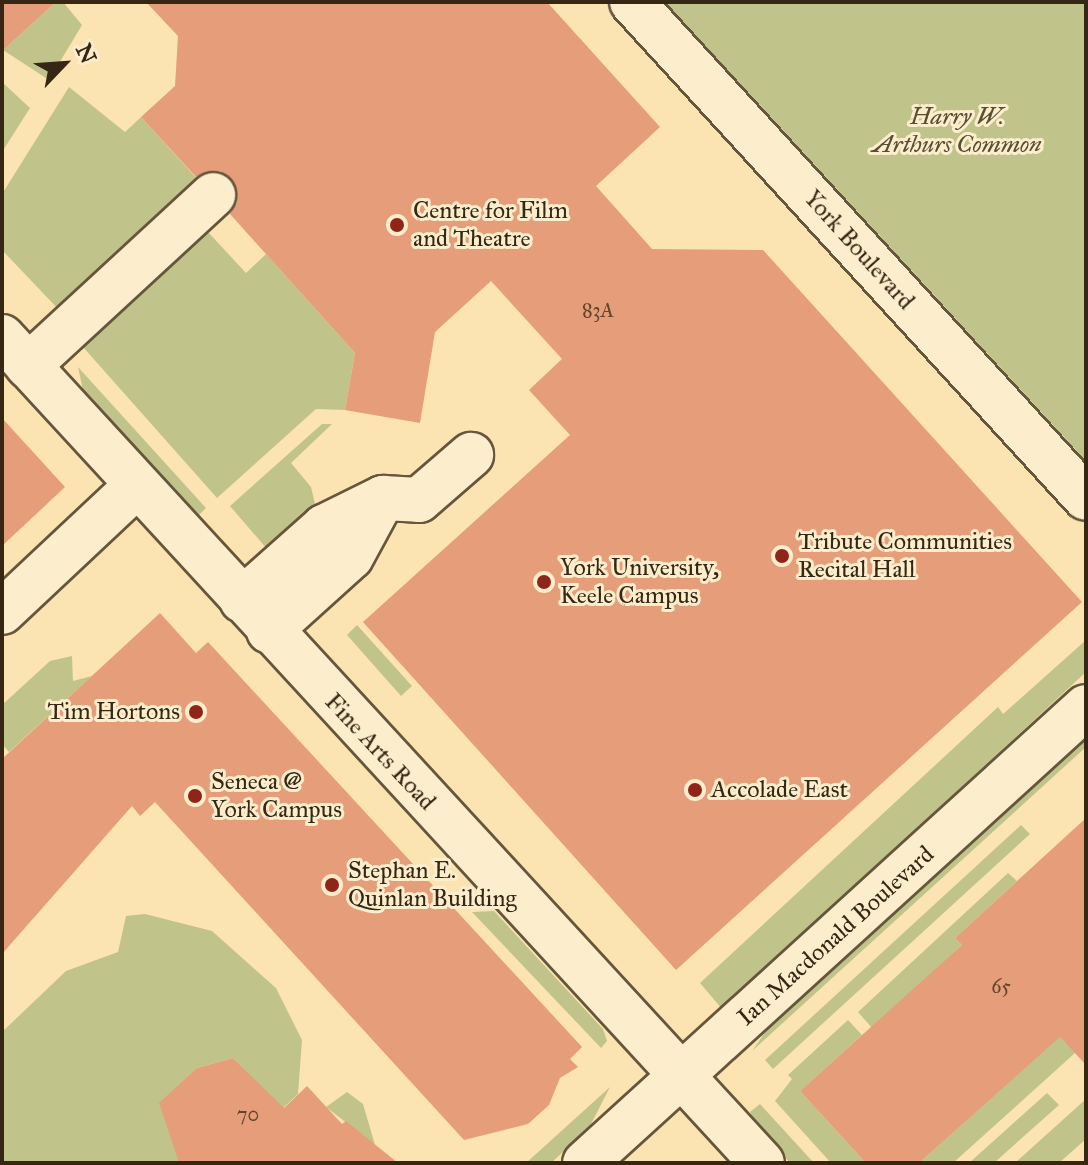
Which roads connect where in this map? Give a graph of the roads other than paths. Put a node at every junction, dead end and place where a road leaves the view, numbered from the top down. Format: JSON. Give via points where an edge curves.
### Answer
{"nodes":[{"id":1,"x":632,"y":2,"type":"edge"},
{"id":2,"x":213,"y":195,"type":"dead end"},
{"id":3,"x":15,"y":352,"type":"edge"},
{"id":4,"x":471,"y":455,"type":"dead end"},
{"id":5,"x":135,"y":487,"type":"junction"},
{"id":6,"x":1086,"y":498,"type":"edge"},
{"id":7,"x":2,"y":612,"type":"edge"},
{"id":8,"x":255,"y":616,"type":"junction"},
{"id":9,"x":1086,"y":707,"type":"edge"},
{"id":10,"x":682,"y":1076,"type":"junction"},
{"id":11,"x":585,"y":1163,"type":"edge"},
{"id":12,"x":762,"y":1163,"type":"edge"}],
"edges":[{"from":1,"to":6,"type":"street","name":"York Boulevard"},
{"from":2,"to":3,"type":"street"},
{"from":3,"to":5,"type":"street","name":"Fine Arts Road"},
{"from":4,"to":8,"type":"street","via":[[419,500],[383,498],[324,527]]},
{"from":5,"to":7,"type":"street"},
{"from":5,"to":8,"type":"street","name":"Fine Arts Road"},
{"from":8,"to":10,"type":"street","name":"Fine Arts Road"},
{"from":9,"to":10,"type":"street","name":"Ian Macdonald Boulevard"},
{"from":10,"to":11,"type":"street","name":"Ian Macdonald Boulevard"},
{"from":10,"to":12,"type":"street","name":"Fine Arts Road"}]}
